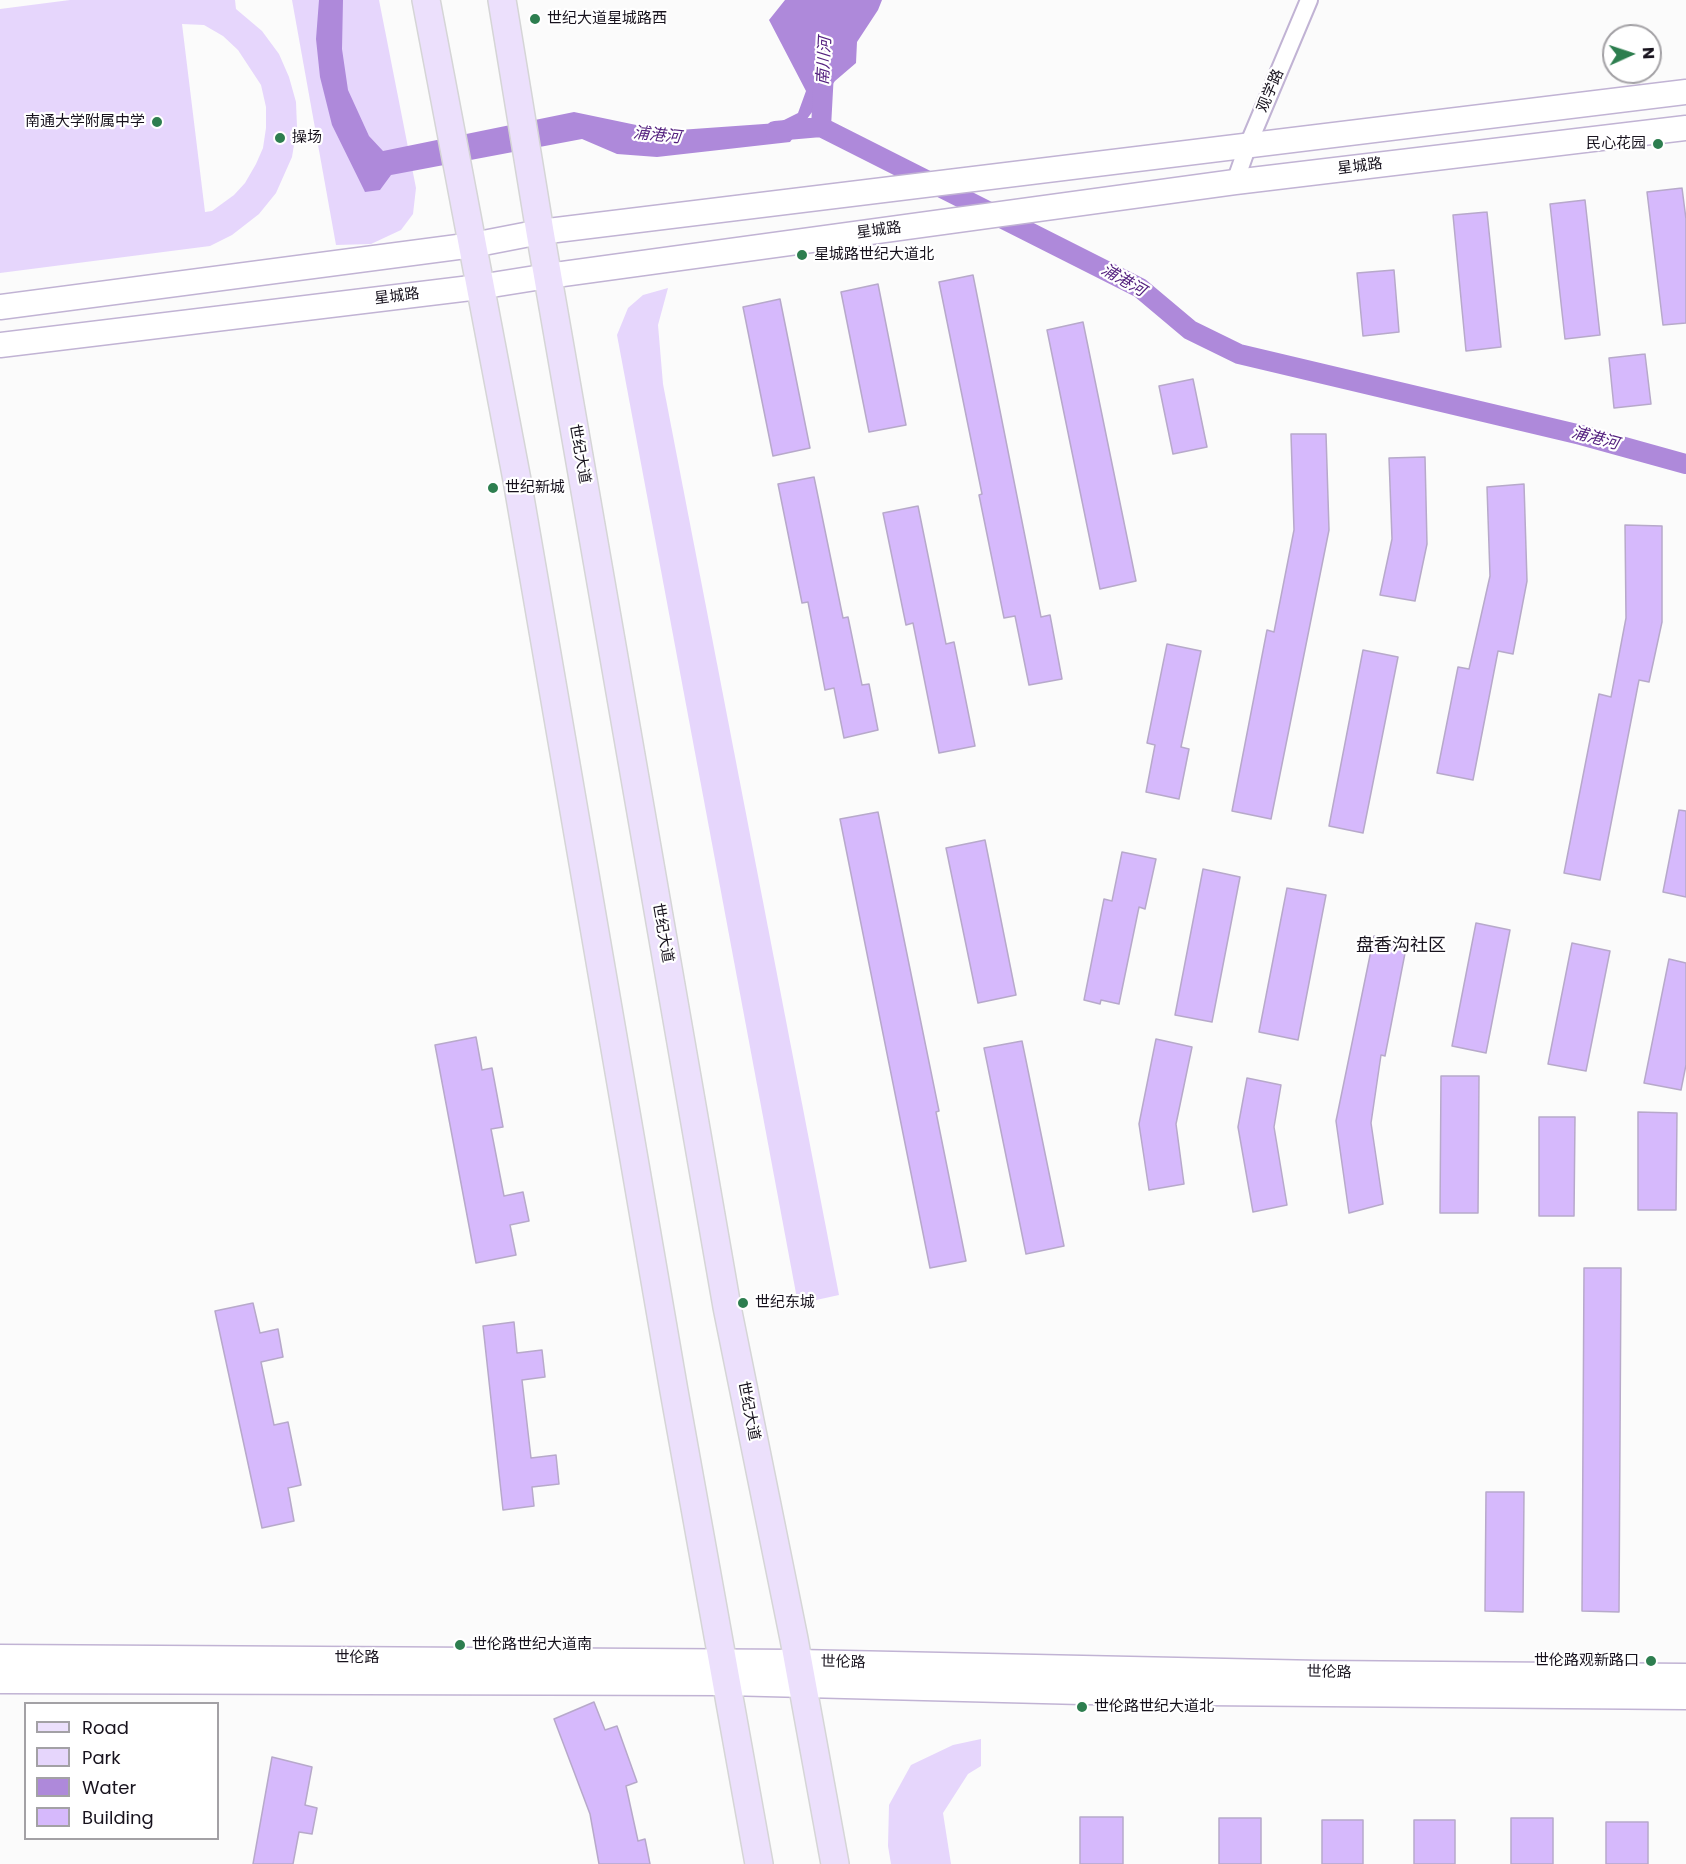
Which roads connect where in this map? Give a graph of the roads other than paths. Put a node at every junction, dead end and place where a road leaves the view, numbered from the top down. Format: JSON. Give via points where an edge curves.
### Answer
{"nodes":[{"id":1,"x":426,"y":0,"type":"edge"},
{"id":2,"x":502,"y":0,"type":"edge"},
{"id":3,"x":1309,"y":0,"type":"edge"},
{"id":4,"x":1686,"y":92,"type":"edge"},
{"id":5,"x":1686,"y":128,"type":"edge"},
{"id":6,"x":1248,"y":145,"type":"junction"},
{"id":7,"x":1235,"y":182,"type":"junction"},
{"id":8,"x":540,"y":232,"type":"junction"},
{"id":9,"x":472,"y":245,"type":"junction"},
{"id":10,"x":548,"y":276,"type":"junction"},
{"id":11,"x":479,"y":287,"type":"junction"},
{"id":12,"x":0,"y":307,"type":"edge"},
{"id":13,"x":0,"y":345,"type":"edge"},
{"id":14,"x":0,"y":1656,"type":"edge"},
{"id":15,"x":724,"y":1672,"type":"junction"},
{"id":16,"x":800,"y":1673,"type":"junction"},
{"id":17,"x":1686,"y":1676,"type":"edge"},
{"id":18,"x":0,"y":1681,"type":"edge"},
{"id":19,"x":1686,"y":1697,"type":"edge"},
{"id":20,"x":759,"y":1864,"type":"edge"},
{"id":21,"x":835,"y":1864,"type":"edge"}],
"edges":[{"from":1,"to":9,"type":"main road"},
{"from":2,"to":8,"type":"main road","name":"世纪大道"},
{"from":3,"to":6,"type":"street","name":"观学路"},
{"from":4,"to":6,"type":"street"},
{"from":5,"to":7,"type":"street","name":"星城路"},
{"from":6,"to":7,"type":"street","name":"观学路"},
{"from":6,"to":8,"type":"street"},
{"from":7,"to":10,"type":"street","name":"星城路"},
{"from":8,"to":9,"type":"street"},
{"from":8,"to":10,"type":"main road","name":"世纪大道"},
{"from":9,"to":11,"type":"main road"},
{"from":9,"to":12,"type":"street"},
{"from":10,"to":11,"type":"street","name":"星城路"},
{"from":10,"to":16,"type":"main road","name":"世纪大道","via":[[727,1307]]},
{"from":11,"to":13,"type":"street","name":"星城路"},
{"from":11,"to":15,"type":"main road","via":[[517,480]]},
{"from":14,"to":15,"type":"street","name":"世伦路"},
{"from":15,"to":16,"type":"street","name":"世伦路"},
{"from":15,"to":18,"type":"street","name":"世伦路"},
{"from":15,"to":20,"type":"main road"},
{"from":16,"to":17,"type":"street","name":"世伦路"},
{"from":16,"to":19,"type":"street","name":"世伦路","via":[[1186,1693]]},
{"from":16,"to":21,"type":"main road","name":"世纪大道"}]}
